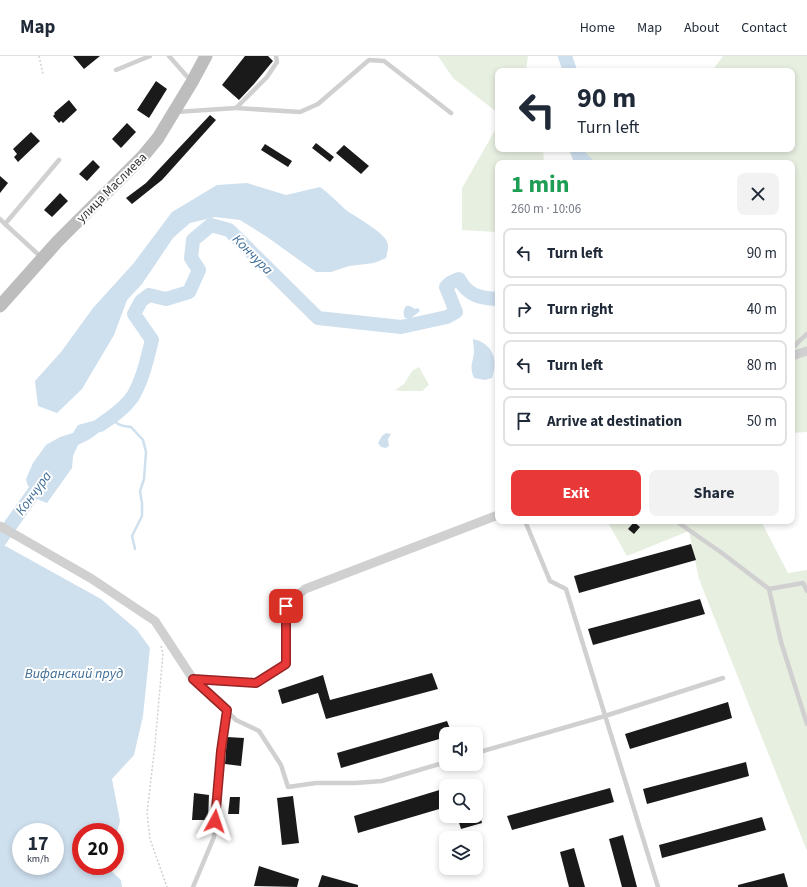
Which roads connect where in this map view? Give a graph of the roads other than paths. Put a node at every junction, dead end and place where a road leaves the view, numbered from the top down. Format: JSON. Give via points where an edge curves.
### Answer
{"nodes":[{"id":1,"x":150,"y":56,"type":"edge"},
{"id":2,"x":169,"y":56,"type":"edge"},
{"id":3,"x":206,"y":56,"type":"edge"},
{"id":4,"x":276,"y":56,"type":"edge"},
{"id":5,"x":116,"y":70,"type":"dead end"},
{"id":6,"x":192,"y":82,"type":"junction"},
{"id":7,"x":236,"y":108,"type":"junction"},
{"id":8,"x":174,"y":112,"type":"junction"},
{"id":9,"x":451,"y":113,"type":"dead end"},
{"id":10,"x":58,"y":160,"type":"dead end"},
{"id":11,"x":0,"y":219,"type":"edge"},
{"id":12,"x":5,"y":224,"type":"junction"},
{"id":13,"x":42,"y":259,"type":"junction"},
{"id":14,"x":0,"y":306,"type":"edge"},
{"id":15,"x":807,"y":334,"type":"edge"},
{"id":16,"x":795,"y":345,"type":"edge"},
{"id":17,"x":807,"y":351,"type":"edge"},
{"id":18,"x":795,"y":355,"type":"edge"},
{"id":19,"x":495,"y":516,"type":"edge"},
{"id":20,"x":526,"y":524,"type":"edge"},
{"id":21,"x":680,"y":524,"type":"edge"},
{"id":22,"x":0,"y":526,"type":"edge"},
{"id":23,"x":769,"y":589,"type":"junction"},
{"id":24,"x":807,"y":591,"type":"edge"},
{"id":25,"x":723,"y":678,"type":"dead end"},
{"id":26,"x":193,"y":679,"type":"junction"},
{"id":27,"x":227,"y":710,"type":"junction"},
{"id":28,"x":605,"y":716,"type":"junction"},
{"id":29,"x":807,"y":724,"type":"edge"},
{"id":30,"x":483,"y":751,"type":"edge"},
{"id":31,"x":439,"y":764,"type":"edge"},
{"id":32,"x":194,"y":887,"type":"edge"},
{"id":33,"x":658,"y":887,"type":"edge"}],
"edges":[{"from":1,"to":5,"type":"lane"},
{"from":2,"to":6,"type":"lane"},
{"from":3,"to":6,"type":"street","name":"улица Маслиева"},
{"from":4,"to":7,"type":"lane","via":[[277,62],[267,77]]},
{"from":6,"to":8,"type":"street","name":"улица Маслиева"},
{"from":7,"to":8,"type":"lane"},
{"from":7,"to":9,"type":"lane","via":[[300,112],[318,104],[369,60],[384,61]]},
{"from":8,"to":13,"type":"street","name":"улица Маслиева","via":[[144,155]]},
{"from":10,"to":12,"type":"lane"},
{"from":11,"to":12,"type":"lane"},
{"from":12,"to":13,"type":"lane"},
{"from":13,"to":14,"type":"street","name":"улица Маслиева"},
{"from":15,"to":16,"type":"lane"},
{"from":17,"to":18,"type":"street"},
{"from":19,"to":26,"type":"street","via":[[305,589],[286,606],[286,664],[256,683]]},
{"from":20,"to":28,"type":"lane","via":[[550,581],[566,588]]},
{"from":21,"to":23,"type":"lane"},
{"from":22,"to":26,"type":"street","via":[[92,579],[155,621]]},
{"from":23,"to":24,"type":"lane","via":[[803,584]]},
{"from":23,"to":29,"type":"lane","via":[[781,642]]},
{"from":25,"to":28,"type":"lane"},
{"from":26,"to":27,"type":"lane"},
{"from":27,"to":31,"type":"lane","via":[[236,720],[258,731],[281,765],[288,787],[316,783],[382,781]]},
{"from":27,"to":32,"type":"lane","via":[[214,837]]},
{"from":28,"to":30,"type":"lane"},
{"from":28,"to":33,"type":"lane"}]}
